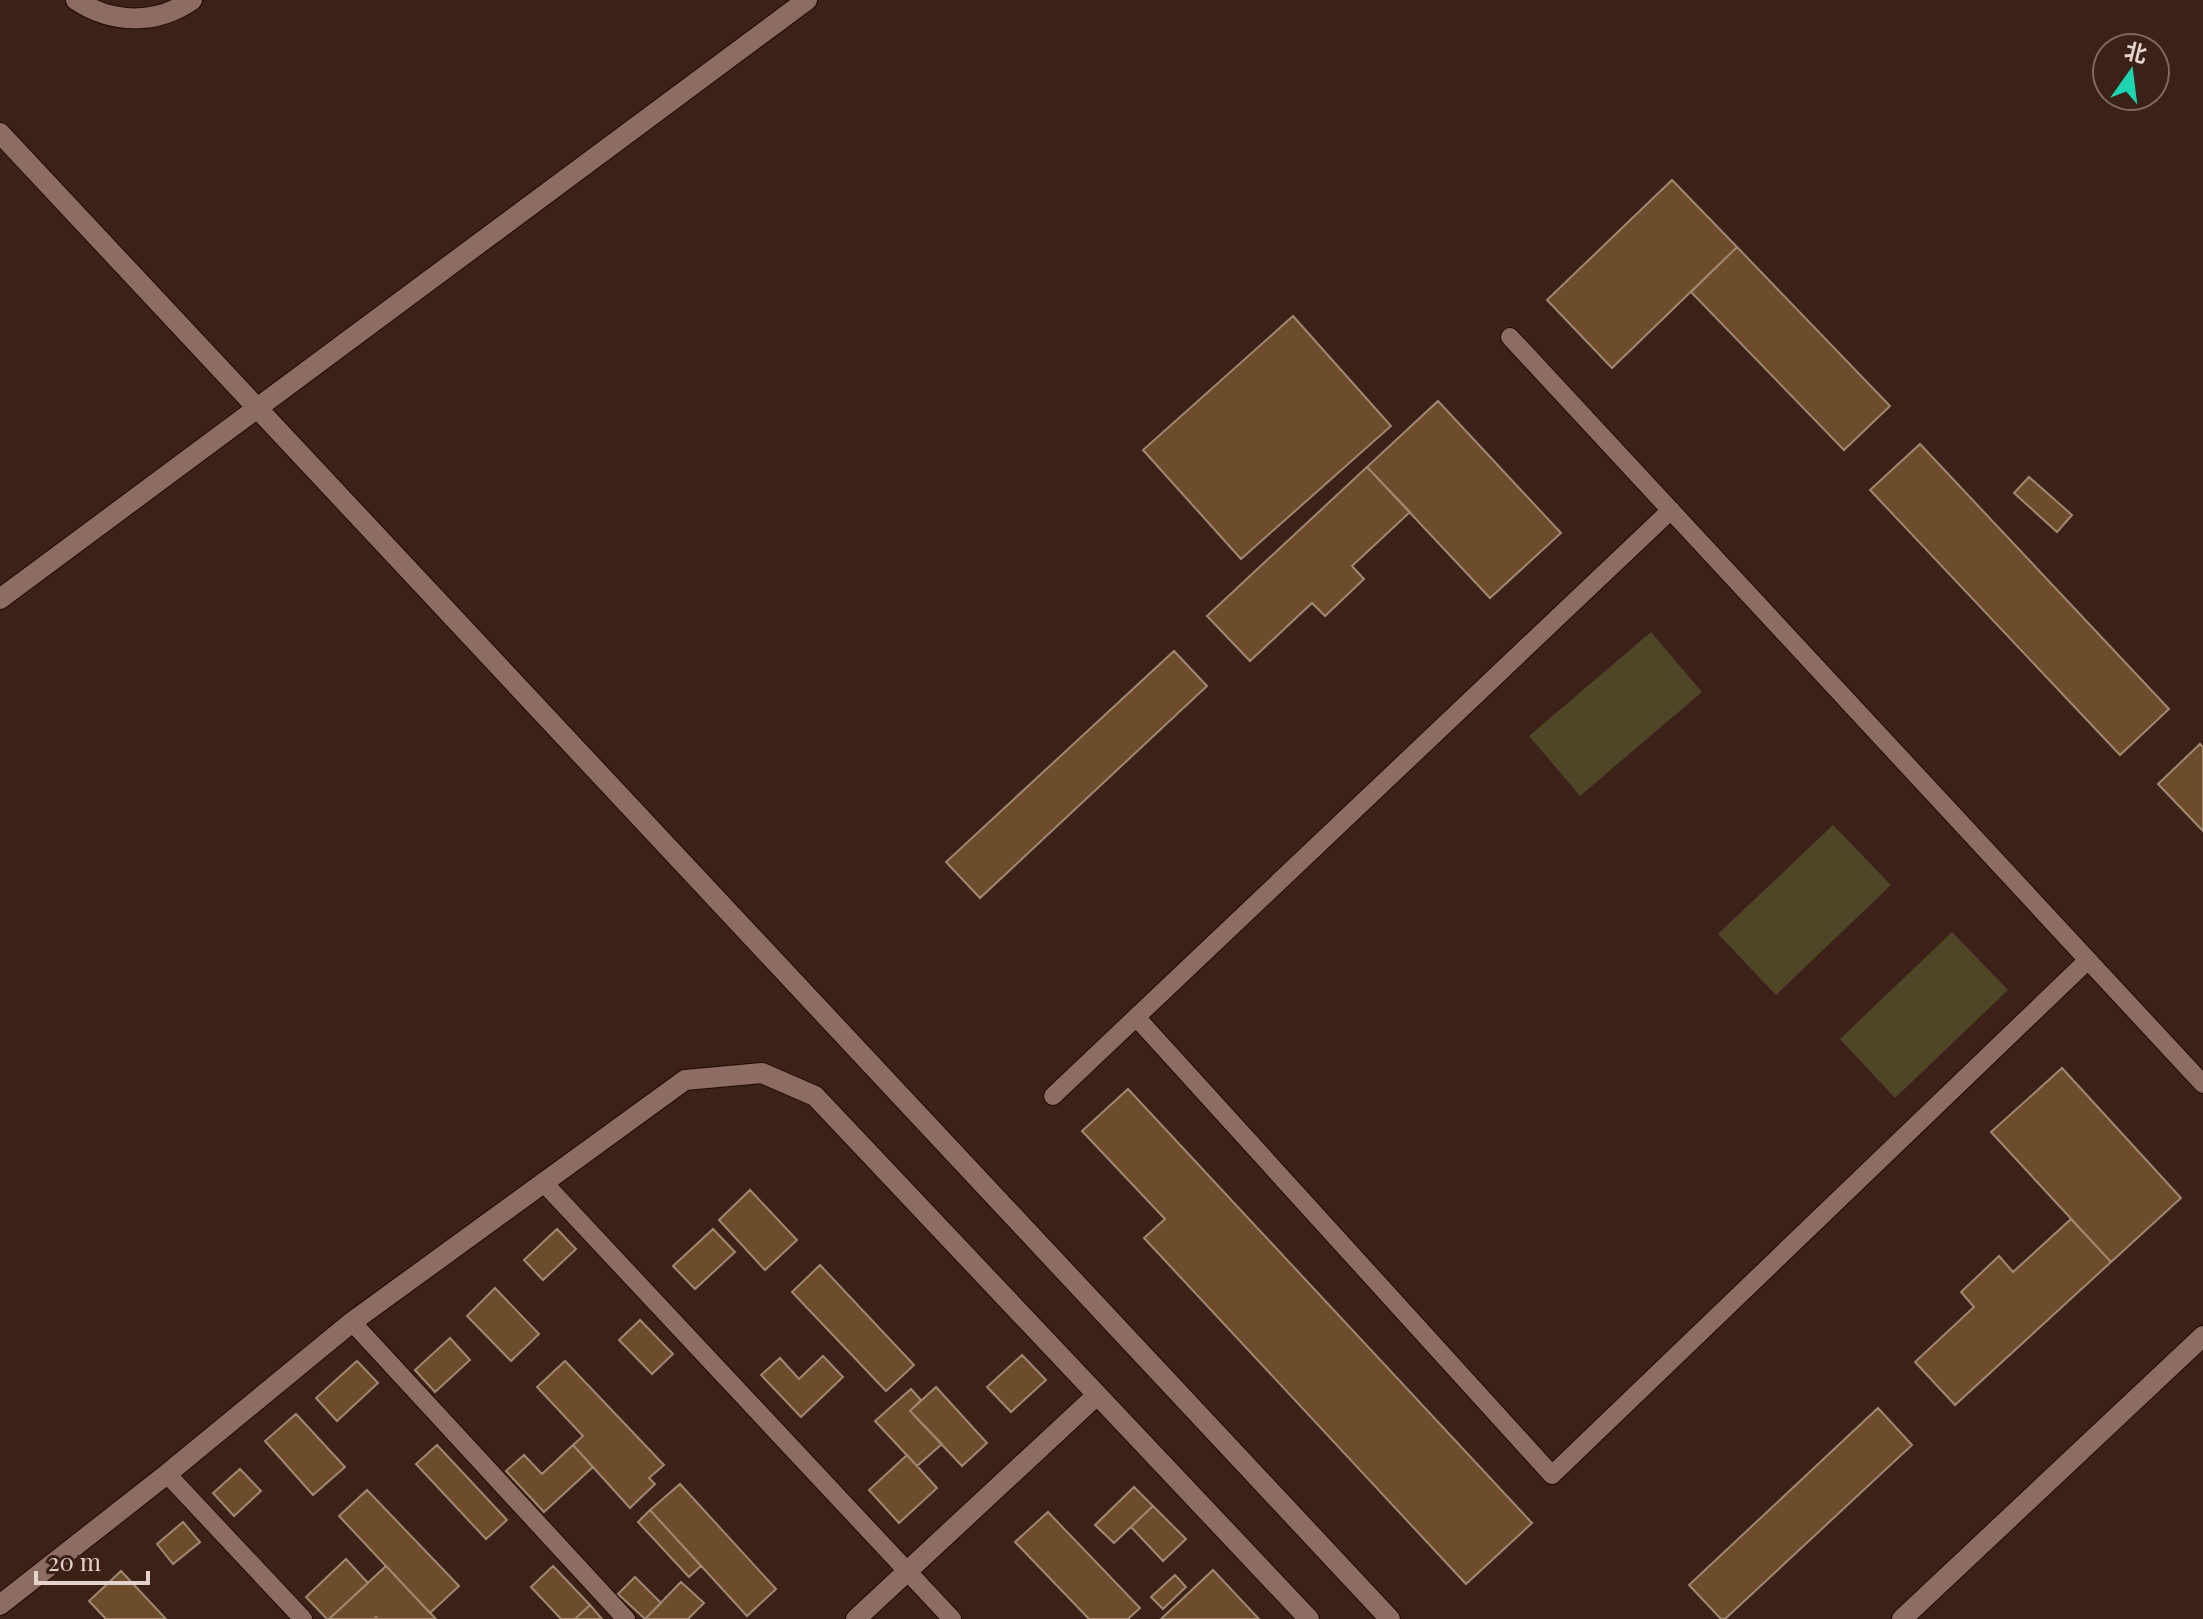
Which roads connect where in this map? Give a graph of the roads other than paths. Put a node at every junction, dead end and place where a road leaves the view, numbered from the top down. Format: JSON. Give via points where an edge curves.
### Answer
{"nodes":[{"id":1,"x":76,"y":0,"type":"edge"},
{"id":2,"x":192,"y":0,"type":"edge"},
{"id":3,"x":807,"y":0,"type":"edge"},
{"id":4,"x":0,"y":133,"type":"edge"},
{"id":5,"x":1510,"y":337,"type":"dead end"},
{"id":6,"x":259,"y":408,"type":"junction"},
{"id":7,"x":1671,"y":510,"type":"junction"},
{"id":8,"x":0,"y":599,"type":"edge"},
{"id":9,"x":2088,"y":960,"type":"junction"},
{"id":10,"x":1136,"y":1017,"type":"junction"},
{"id":11,"x":2203,"y":1084,"type":"edge"},
{"id":12,"x":1053,"y":1096,"type":"dead end"},
{"id":13,"x":543,"y":1182,"type":"junction"},
{"id":14,"x":352,"y":1322,"type":"junction"},
{"id":15,"x":2203,"y":1336,"type":"edge"},
{"id":16,"x":1097,"y":1395,"type":"junction"},
{"id":17,"x":167,"y":1474,"type":"junction"},
{"id":18,"x":908,"y":1572,"type":"junction"},
{"id":19,"x":0,"y":1605,"type":"edge"},
{"id":20,"x":303,"y":1619,"type":"edge"},
{"id":21,"x":626,"y":1619,"type":"edge"},
{"id":22,"x":856,"y":1619,"type":"edge"},
{"id":23,"x":952,"y":1619,"type":"edge"},
{"id":24,"x":1309,"y":1619,"type":"edge"},
{"id":25,"x":1390,"y":1619,"type":"edge"},
{"id":26,"x":1902,"y":1619,"type":"edge"}],
"edges":[{"from":1,"to":2,"type":"street","via":[[112,17],[135,20],[179,10]]},
{"from":3,"to":6,"type":"street"},
{"from":4,"to":6,"type":"street"},
{"from":5,"to":7,"type":"lane"},
{"from":6,"to":8,"type":"street"},
{"from":6,"to":25,"type":"street"},
{"from":7,"to":9,"type":"lane"},
{"from":7,"to":10,"type":"lane"},
{"from":9,"to":10,"type":"lane","via":[[1552,1475]]},
{"from":9,"to":11,"type":"lane"},
{"from":10,"to":12,"type":"lane"},
{"from":13,"to":14,"type":"street"},
{"from":13,"to":16,"type":"street","via":[[685,1080],[762,1073],[815,1096]]},
{"from":13,"to":18,"type":"lane"},
{"from":14,"to":17,"type":"street"},
{"from":14,"to":21,"type":"lane"},
{"from":15,"to":26,"type":"street"},
{"from":16,"to":18,"type":"street"},
{"from":16,"to":24,"type":"street"},
{"from":17,"to":19,"type":"street"},
{"from":17,"to":20,"type":"lane"},
{"from":18,"to":22,"type":"street"},
{"from":18,"to":23,"type":"lane"}]}
